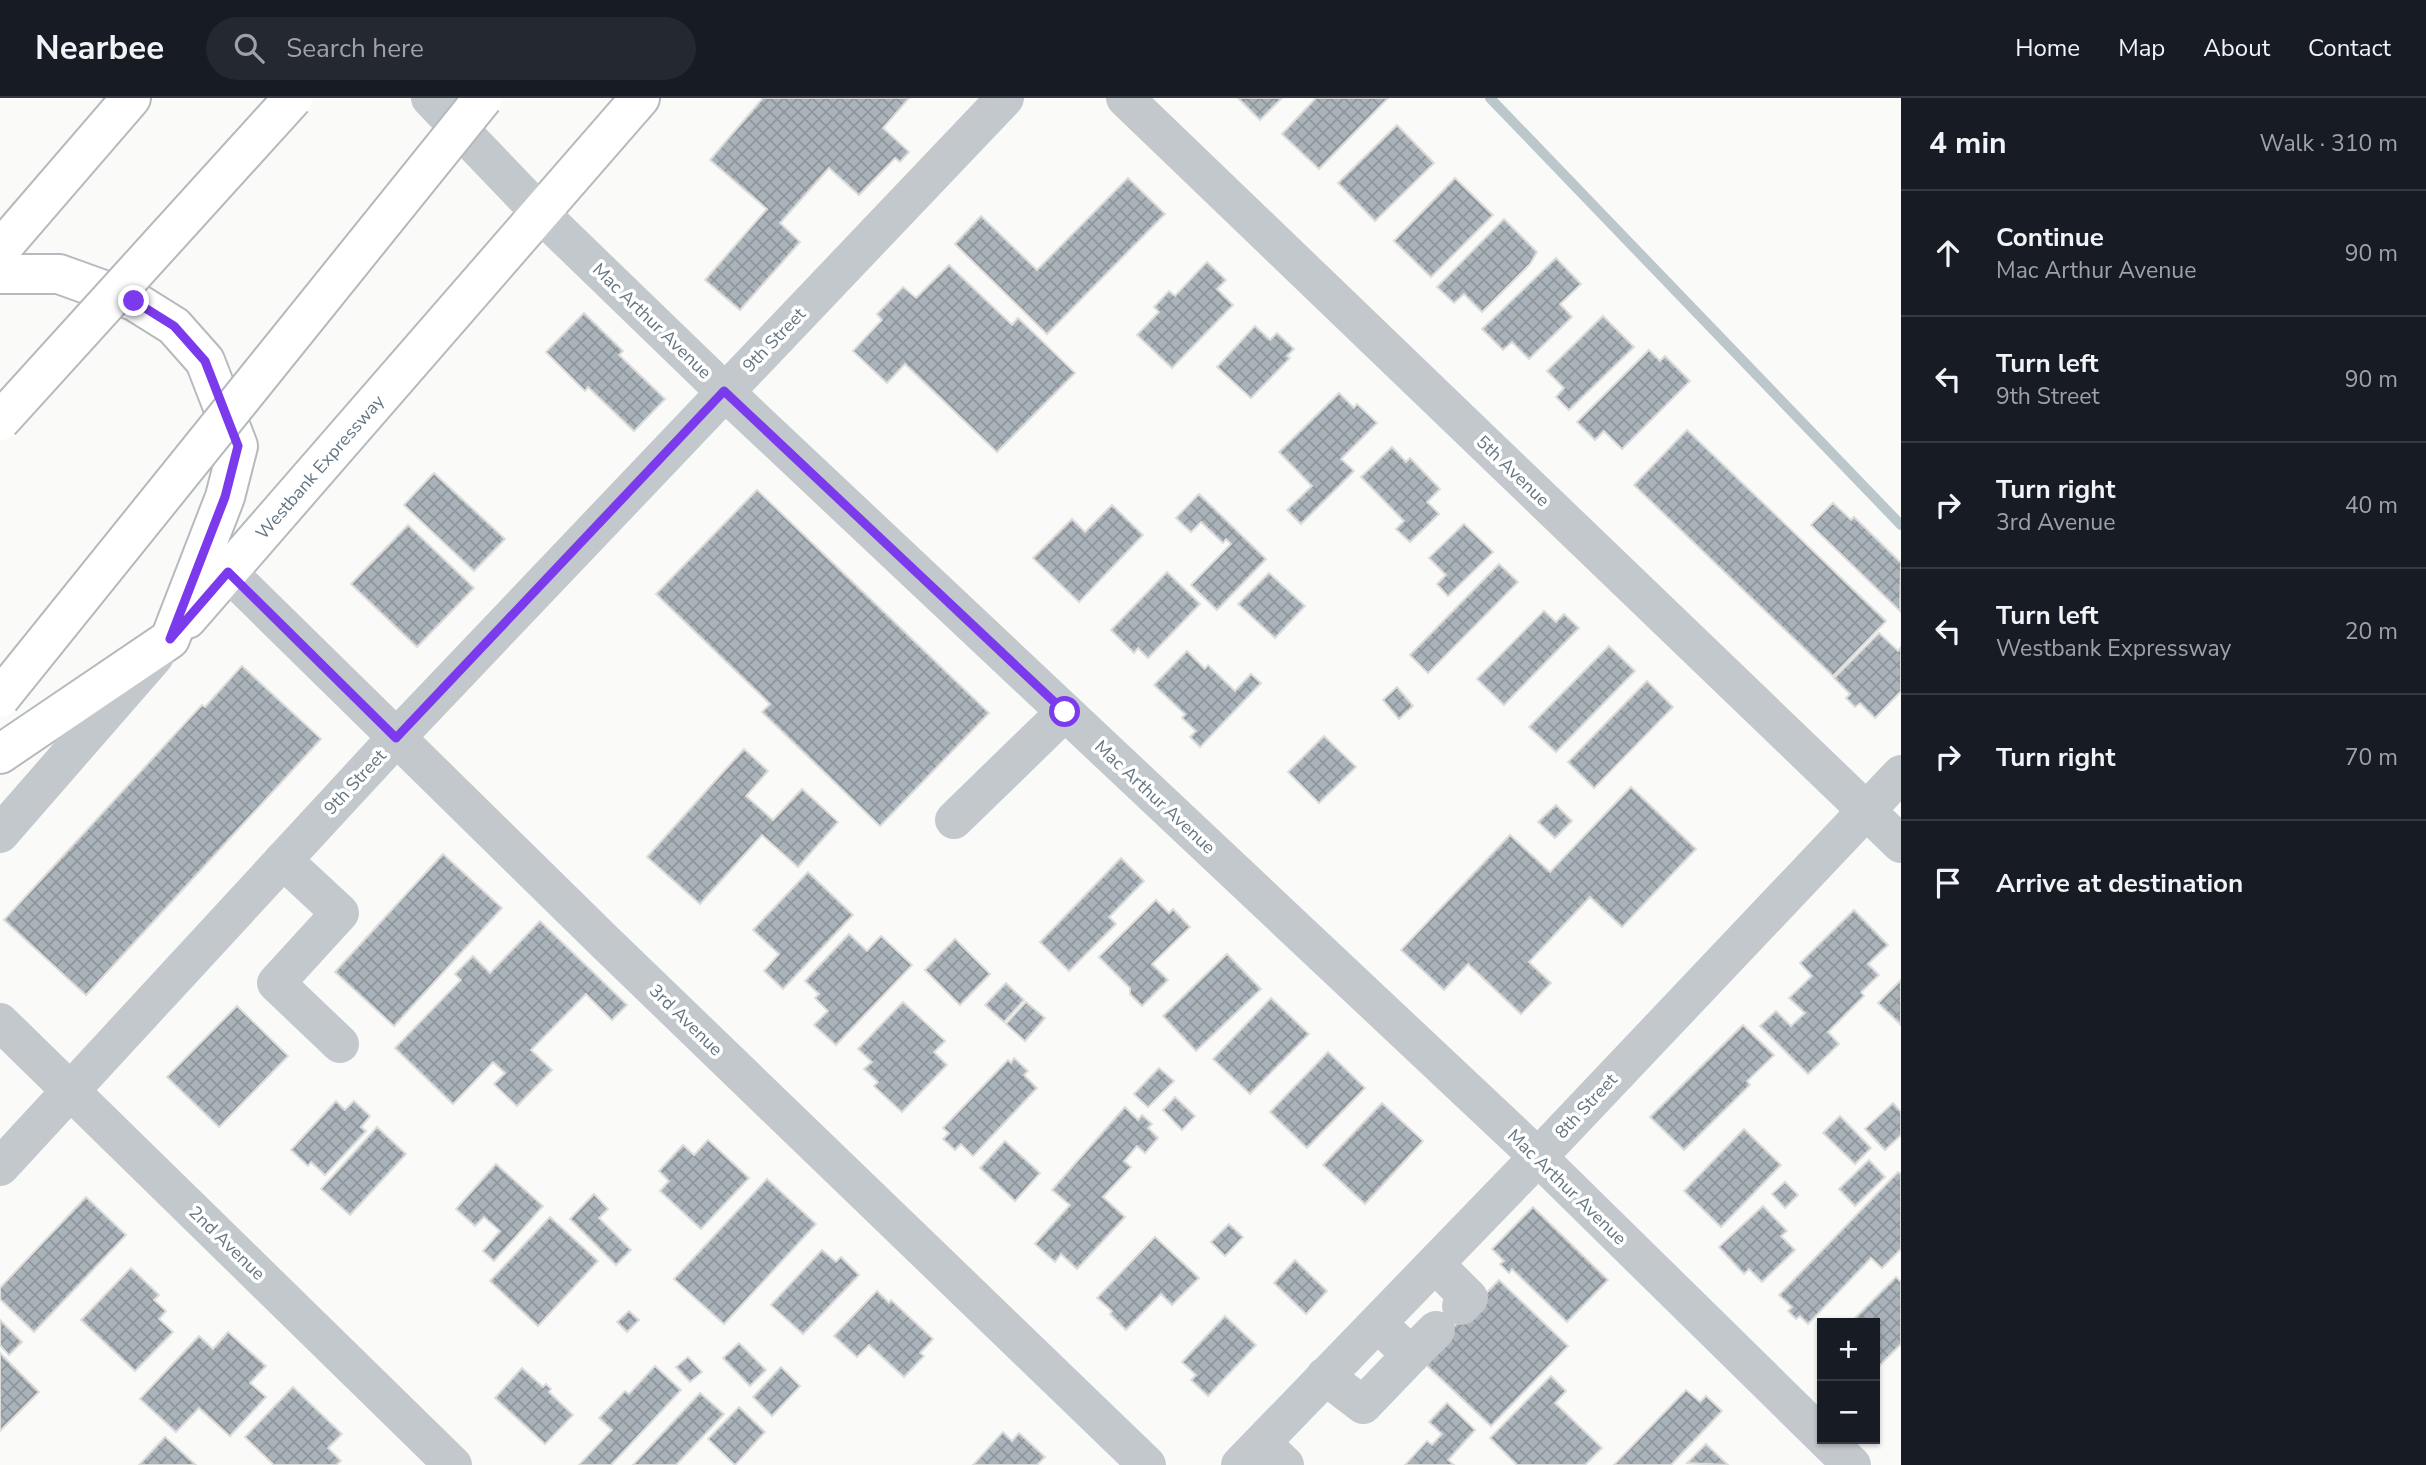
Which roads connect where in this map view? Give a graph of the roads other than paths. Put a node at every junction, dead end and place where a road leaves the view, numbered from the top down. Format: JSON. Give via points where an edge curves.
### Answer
{"nodes":[{"id":1,"x":131,"y":98,"type":"edge"},
{"id":2,"x":293,"y":98,"type":"edge"},
{"id":3,"x":430,"y":98,"type":"edge"},
{"id":4,"x":483,"y":98,"type":"edge"},
{"id":5,"x":1005,"y":98,"type":"edge"},
{"id":6,"x":1125,"y":98,"type":"edge"},
{"id":7,"x":636,"y":101,"type":"edge"},
{"id":8,"x":541,"y":214,"type":"junction"},
{"id":9,"x":0,"y":250,"type":"edge"},
{"id":10,"x":0,"y":274,"type":"edge"},
{"id":11,"x":724,"y":391,"type":"junction"},
{"id":12,"x":0,"y":421,"type":"edge"},
{"id":13,"x":228,"y":572,"type":"junction"},
{"id":14,"x":170,"y":639,"type":"junction"},
{"id":15,"x":0,"y":698,"type":"edge"},
{"id":16,"x":1065,"y":712,"type":"junction"},
{"id":17,"x":396,"y":738,"type":"junction"},
{"id":18,"x":0,"y":754,"type":"edge"},
{"id":19,"x":1901,"y":774,"type":"edge"},
{"id":20,"x":1865,"y":810,"type":"junction"},
{"id":21,"x":954,"y":820,"type":"dead end"},
{"id":22,"x":0,"y":834,"type":"edge"},
{"id":23,"x":1901,"y":844,"type":"edge"},
{"id":24,"x":283,"y":860,"type":"junction"},
{"id":25,"x":0,"y":1022,"type":"edge"},
{"id":26,"x":340,"y":1044,"type":"dead end"},
{"id":27,"x":71,"y":1090,"type":"junction"},
{"id":28,"x":1538,"y":1157,"type":"junction"},
{"id":29,"x":0,"y":1167,"type":"edge"},
{"id":30,"x":1435,"y":1264,"type":"junction"},
{"id":31,"x":1377,"y":1324,"type":"junction"},
{"id":32,"x":1436,"y":1330,"type":"junction"},
{"id":33,"x":1325,"y":1376,"type":"junction"},
{"id":34,"x":1817,"y":1430,"type":"edge"},
{"id":35,"x":1831,"y":1444,"type":"edge"},
{"id":36,"x":1262,"y":1458,"type":"edge"},
{"id":37,"x":453,"y":1465,"type":"edge"},
{"id":38,"x":1147,"y":1465,"type":"edge"},
{"id":39,"x":1852,"y":1465,"type":"edge"}],
"edges":[{"from":1,"to":9,"type":"main road"},
{"from":2,"to":12,"type":"main road","bridge":true},
{"from":3,"to":8,"type":"street","name":"Mac Arthur Avenue"},
{"from":4,"to":15,"type":"main road","bridge":true},
{"from":5,"to":11,"type":"street","name":"9th Street"},
{"from":6,"to":20,"type":"street","name":"5th Avenue"},
{"from":7,"to":8,"type":"main road","name":"Westbank Expressway"},
{"from":8,"to":11,"type":"street","name":"Mac Arthur Avenue"},
{"from":8,"to":13,"type":"main road","name":"Westbank Expressway"},
{"from":10,"to":14,"type":"main road","via":[[59,274],[134,301],[174,326],[205,361],[238,446],[225,497]]},
{"from":11,"to":16,"type":"street","name":"Mac Arthur Avenue"},
{"from":11,"to":17,"type":"street","name":"9th Street"},
{"from":13,"to":14,"type":"main road","name":"Westbank Expressway"},
{"from":13,"to":17,"type":"street","name":"3rd Avenue"},
{"from":14,"to":18,"type":"main road"},
{"from":14,"to":22,"type":"street","name":"Westbank Expressway"},
{"from":16,"to":21,"type":"street"},
{"from":16,"to":28,"type":"street","name":"Mac Arthur Avenue"},
{"from":17,"to":24,"type":"street","name":"9th Street"},
{"from":17,"to":38,"type":"street","name":"3rd Avenue"},
{"from":19,"to":20,"type":"street","name":"8th Street"},
{"from":20,"to":23,"type":"street","name":"5th Avenue"},
{"from":20,"to":28,"type":"street","name":"8th Street"},
{"from":24,"to":26,"type":"street","via":[[340,913],[276,983]]},
{"from":24,"to":27,"type":"street","name":"9th Street"},
{"from":25,"to":27,"type":"street","name":"2nd Avenue"},
{"from":27,"to":29,"type":"street","name":"9th Street"},
{"from":27,"to":37,"type":"street","name":"2nd Avenue"},
{"from":28,"to":30,"type":"street","name":"8th Street"},
{"from":28,"to":34,"type":"street","name":"Mac Arthur Avenue"},
{"from":30,"to":31,"type":"street","name":"8th Street"},
{"from":30,"to":32,"type":"street","via":[[1469,1298]]},
{"from":31,"to":32,"type":"street"},
{"from":31,"to":33,"type":"street","name":"8th Street"},
{"from":32,"to":33,"type":"street","via":[[1363,1405]]},
{"from":33,"to":36,"type":"street","name":"8th Street"},
{"from":35,"to":39,"type":"street","name":"Mac Arthur Avenue"}]}
